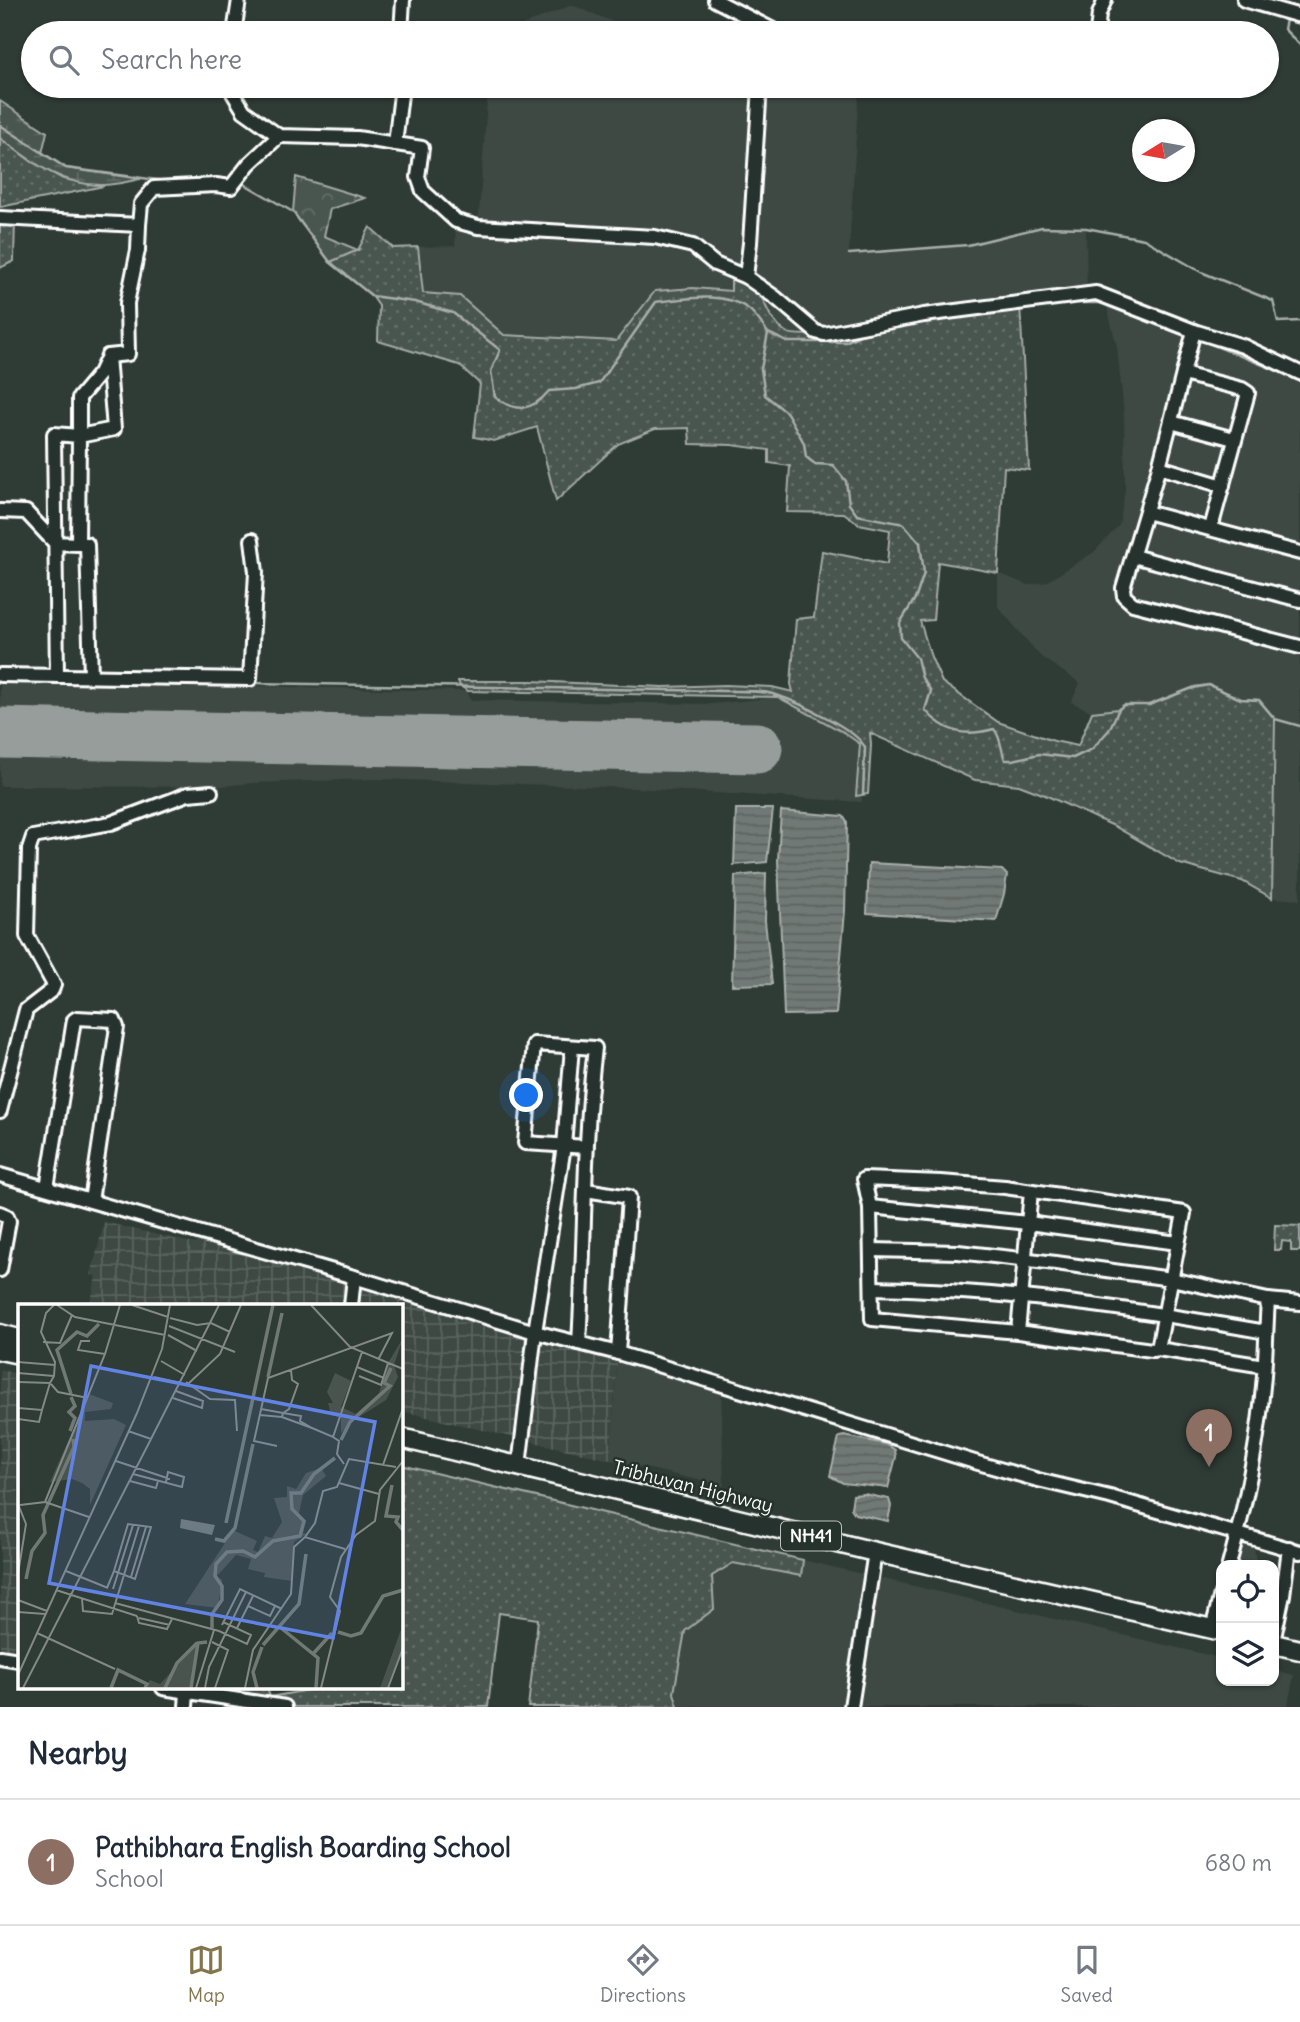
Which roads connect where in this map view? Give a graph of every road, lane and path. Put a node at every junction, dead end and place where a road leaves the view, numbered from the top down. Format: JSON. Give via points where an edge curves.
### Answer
{"nodes":[{"id":1,"x":239,"y":0,"type":"edge"},
{"id":2,"x":403,"y":0,"type":"edge"},
{"id":3,"x":715,"y":0,"type":"edge"},
{"id":4,"x":1105,"y":0,"type":"edge"},
{"id":5,"x":1244,"y":0,"type":"edge"},
{"id":6,"x":1300,"y":16,"type":"edge"},
{"id":7,"x":236,"y":21,"type":"edge"},
{"id":8,"x":402,"y":21,"type":"edge"},
{"id":9,"x":754,"y":21,"type":"edge"},
{"id":10,"x":1098,"y":21,"type":"edge"},
{"id":11,"x":236,"y":98,"type":"edge"},
{"id":12,"x":400,"y":98,"type":"edge"},
{"id":13,"x":759,"y":98,"type":"edge"},
{"id":14,"x":279,"y":136,"type":"junction"},
{"id":15,"x":395,"y":144,"type":"junction"},
{"id":16,"x":0,"y":218,"type":"edge"},
{"id":17,"x":139,"y":225,"type":"junction"},
{"id":18,"x":746,"y":277,"type":"junction"},
{"id":19,"x":1193,"y":335,"type":"junction"},
{"id":20,"x":108,"y":356,"type":"junction"},
{"id":21,"x":1300,"y":373,"type":"edge"},
{"id":22,"x":1183,"y":374,"type":"junction"},
{"id":23,"x":1171,"y":422,"type":"junction"},
{"id":24,"x":79,"y":436,"type":"junction"},
{"id":25,"x":1234,"y":439,"type":"junction"},
{"id":26,"x":1159,"y":467,"type":"junction"},
{"id":27,"x":1223,"y":486,"type":"junction"},
{"id":28,"x":0,"y":511,"type":"edge"},
{"id":29,"x":1146,"y":512,"type":"junction"},
{"id":30,"x":1211,"y":528,"type":"junction"},
{"id":31,"x":251,"y":540,"type":"dead end"},
{"id":32,"x":55,"y":543,"type":"junction"},
{"id":33,"x":78,"y":544,"type":"junction"},
{"id":34,"x":1300,"y":553,"type":"edge"},
{"id":35,"x":1133,"y":556,"type":"junction"},
{"id":36,"x":1300,"y":600,"type":"edge"},
{"id":37,"x":1300,"y":647,"type":"edge"},
{"id":38,"x":0,"y":675,"type":"edge"},
{"id":39,"x":57,"y":676,"type":"junction"},
{"id":40,"x":91,"y":676,"type":"junction"},
{"id":41,"x":211,"y":792,"type":"dead end"},
{"id":42,"x":572,"y":1047,"type":"junction"},
{"id":43,"x":0,"y":1111,"type":"edge"},
{"id":44,"x":564,"y":1146,"type":"junction"},
{"id":45,"x":587,"y":1147,"type":"junction"},
{"id":46,"x":0,"y":1175,"type":"edge"},
{"id":47,"x":47,"y":1188,"type":"junction"},
{"id":48,"x":586,"y":1190,"type":"junction"},
{"id":49,"x":1031,"y":1191,"type":"junction"},
{"id":50,"x":91,"y":1201,"type":"junction"},
{"id":51,"x":870,"y":1208,"type":"junction"},
{"id":52,"x":0,"y":1213,"type":"edge"},
{"id":53,"x":1028,"y":1223,"type":"junction"},
{"id":54,"x":1178,"y":1243,"type":"junction"},
{"id":55,"x":872,"y":1250,"type":"junction"},
{"id":56,"x":1024,"y":1261,"type":"junction"},
{"id":57,"x":0,"y":1270,"type":"edge"},
{"id":58,"x":354,"y":1278,"type":"junction"},
{"id":59,"x":1171,"y":1279,"type":"junction"},
{"id":60,"x":872,"y":1288,"type":"junction"},
{"id":61,"x":1021,"y":1297,"type":"junction"},
{"id":62,"x":1268,"y":1300,"type":"junction"},
{"id":63,"x":1300,"y":1303,"type":"edge"},
{"id":64,"x":351,"y":1304,"type":"edge"},
{"id":65,"x":1164,"y":1314,"type":"junction"},
{"id":66,"x":535,"y":1332,"type":"junction"},
{"id":67,"x":1018,"y":1332,"type":"junction"},
{"id":68,"x":1266,"y":1332,"type":"junction"},
{"id":69,"x":0,"y":1334,"type":"edge"},
{"id":70,"x":18,"y":1339,"type":"edge"},
{"id":71,"x":579,"y":1343,"type":"junction"},
{"id":72,"x":1158,"y":1349,"type":"junction"},
{"id":73,"x":0,"y":1350,"type":"edge"},
{"id":74,"x":618,"y":1353,"type":"junction"},
{"id":75,"x":18,"y":1354,"type":"edge"},
{"id":76,"x":1264,"y":1366,"type":"junction"},
{"id":77,"x":402,"y":1438,"type":"edge"},
{"id":78,"x":519,"y":1466,"type":"junction"},
{"id":79,"x":1238,"y":1533,"type":"junction"},
{"id":80,"x":1294,"y":1550,"type":"edge"},
{"id":81,"x":875,"y":1552,"type":"junction"},
{"id":82,"x":1230,"y":1560,"type":"edge"},
{"id":83,"x":1277,"y":1623,"type":"edge"},
{"id":84,"x":1216,"y":1630,"type":"edge"},
{"id":85,"x":1279,"y":1645,"type":"edge"},
{"id":86,"x":1300,"y":1650,"type":"edge"},
{"id":87,"x":0,"y":1657,"type":"edge"},
{"id":88,"x":18,"y":1660,"type":"edge"},
{"id":89,"x":169,"y":1689,"type":"edge"},
{"id":90,"x":187,"y":1692,"type":"junction"},
{"id":91,"x":187,"y":1707,"type":"edge"},
{"id":92,"x":285,"y":1707,"type":"edge"},
{"id":93,"x":851,"y":1707,"type":"edge"}],
"edges":[{"from":1,"to":7,"type":"street"},
{"from":2,"to":8,"type":"street"},
{"from":3,"to":9,"type":"street"},
{"from":4,"to":10,"type":"street"},
{"from":5,"to":6,"type":"street"},
{"from":11,"to":14,"type":"street","via":[[244,111]]},
{"from":12,"to":15,"type":"street"},
{"from":13,"to":18,"type":"street"},
{"from":14,"to":15,"type":"street"},
{"from":14,"to":17,"type":"street","via":[[231,187],[154,188],[141,204]]},
{"from":15,"to":18,"type":"street","via":[[422,148],[418,177],[423,191],[456,221],[478,227],[655,237],[693,246],[715,264]]},
{"from":16,"to":17,"type":"street"},
{"from":17,"to":20,"type":"street","via":[[127,303],[128,354]]},
{"from":18,"to":19,"type":"street","via":[[824,334],[924,315],[1096,292]]},
{"from":19,"to":21,"type":"street","via":[[1242,346]]},
{"from":19,"to":22,"type":"street"},
{"from":20,"to":24,"type":"street","via":[[79,398]]},
{"from":20,"to":24,"type":"street","via":[[114,429]]},
{"from":22,"to":23,"type":"street"},
{"from":22,"to":25,"type":"street","via":[[1248,393]]},
{"from":23,"to":25,"type":"street"},
{"from":23,"to":26,"type":"street"},
{"from":24,"to":32,"type":"street","via":[[54,434]]},
{"from":24,"to":33,"type":"street"},
{"from":25,"to":27,"type":"street"},
{"from":26,"to":27,"type":"street"},
{"from":26,"to":29,"type":"street"},
{"from":27,"to":30,"type":"street"},
{"from":28,"to":32,"type":"street","via":[[26,512]]},
{"from":29,"to":30,"type":"street"},
{"from":29,"to":35,"type":"street"},
{"from":30,"to":34,"type":"street"},
{"from":31,"to":40,"type":"street","via":[[256,572],[250,679]]},
{"from":32,"to":33,"type":"street"},
{"from":32,"to":39,"type":"street"},
{"from":33,"to":40,"type":"street","via":[[87,544]]},
{"from":35,"to":36,"type":"street"},
{"from":35,"to":37,"type":"street","via":[[1123,588],[1133,604]]},
{"from":38,"to":39,"type":"street"},
{"from":39,"to":40,"type":"street"},
{"from":41,"to":43,"type":"street","via":[[188,794],[111,823],[33,837],[27,936],[54,985],[26,1010]]},
{"from":42,"to":44,"type":"street"},
{"from":42,"to":44,"type":"street","via":[[534,1044],[525,1143]]},
{"from":42,"to":45,"type":"street","via":[[595,1048]]},
{"from":44,"to":45,"type":"street"},
{"from":44,"to":66,"type":"street"},
{"from":45,"to":48,"type":"street"},
{"from":46,"to":47,"type":"street"},
{"from":47,"to":50,"type":"street"},
{"from":47,"to":50,"type":"street","via":[[74,1020],[114,1020],[117,1027]]},
{"from":48,"to":71,"type":"street"},
{"from":48,"to":74,"type":"street","via":[[629,1197]]},
{"from":49,"to":51,"type":"street","via":[[870,1178],[864,1179]]},
{"from":49,"to":53,"type":"street"},
{"from":49,"to":54,"type":"street","via":[[1184,1213]]},
{"from":50,"to":58,"type":"street"},
{"from":51,"to":53,"type":"street"},
{"from":51,"to":55,"type":"street"},
{"from":52,"to":57,"type":"street","via":[[9,1221]]},
{"from":53,"to":54,"type":"street"},
{"from":53,"to":56,"type":"street"},
{"from":54,"to":59,"type":"street"},
{"from":55,"to":56,"type":"street","via":[[958,1251]]},
{"from":55,"to":60,"type":"street"},
{"from":56,"to":59,"type":"street"},
{"from":56,"to":61,"type":"street"},
{"from":58,"to":64,"type":"street"},
{"from":58,"to":66,"type":"street"},
{"from":59,"to":62,"type":"street"},
{"from":59,"to":65,"type":"street"},
{"from":60,"to":61,"type":"street","via":[[947,1289]]},
{"from":60,"to":67,"type":"street","via":[[872,1318]]},
{"from":61,"to":65,"type":"street"},
{"from":61,"to":67,"type":"street"},
{"from":62,"to":63,"type":"street"},
{"from":62,"to":68,"type":"street"},
{"from":65,"to":68,"type":"street"},
{"from":65,"to":72,"type":"street"},
{"from":66,"to":71,"type":"street"},
{"from":66,"to":78,"type":"street"},
{"from":67,"to":72,"type":"street"},
{"from":68,"to":76,"type":"street"},
{"from":69,"to":70,"type":"highway"},
{"from":71,"to":74,"type":"street"},
{"from":72,"to":76,"type":"street"},
{"from":73,"to":75,"type":"highway"},
{"from":74,"to":79,"type":"street","via":[[1026,1476]]},
{"from":76,"to":79,"type":"street"},
{"from":77,"to":78,"type":"highway","name":"Tribhuvan Highway","number":"NH41"},
{"from":78,"to":81,"type":"highway","name":"Tribhuvan Highway","number":"NH41"},
{"from":79,"to":80,"type":"street"},
{"from":79,"to":82,"type":"street"},
{"from":80,"to":83,"type":"street"},
{"from":81,"to":84,"type":"highway","name":"Tribhuvan Highway","number":"NH41"},
{"from":81,"to":93,"type":"street"},
{"from":85,"to":86,"type":"highway"},
{"from":87,"to":88,"type":"street"},
{"from":89,"to":90,"type":"street"},
{"from":90,"to":91,"type":"street"},
{"from":90,"to":92,"type":"street"}]}
